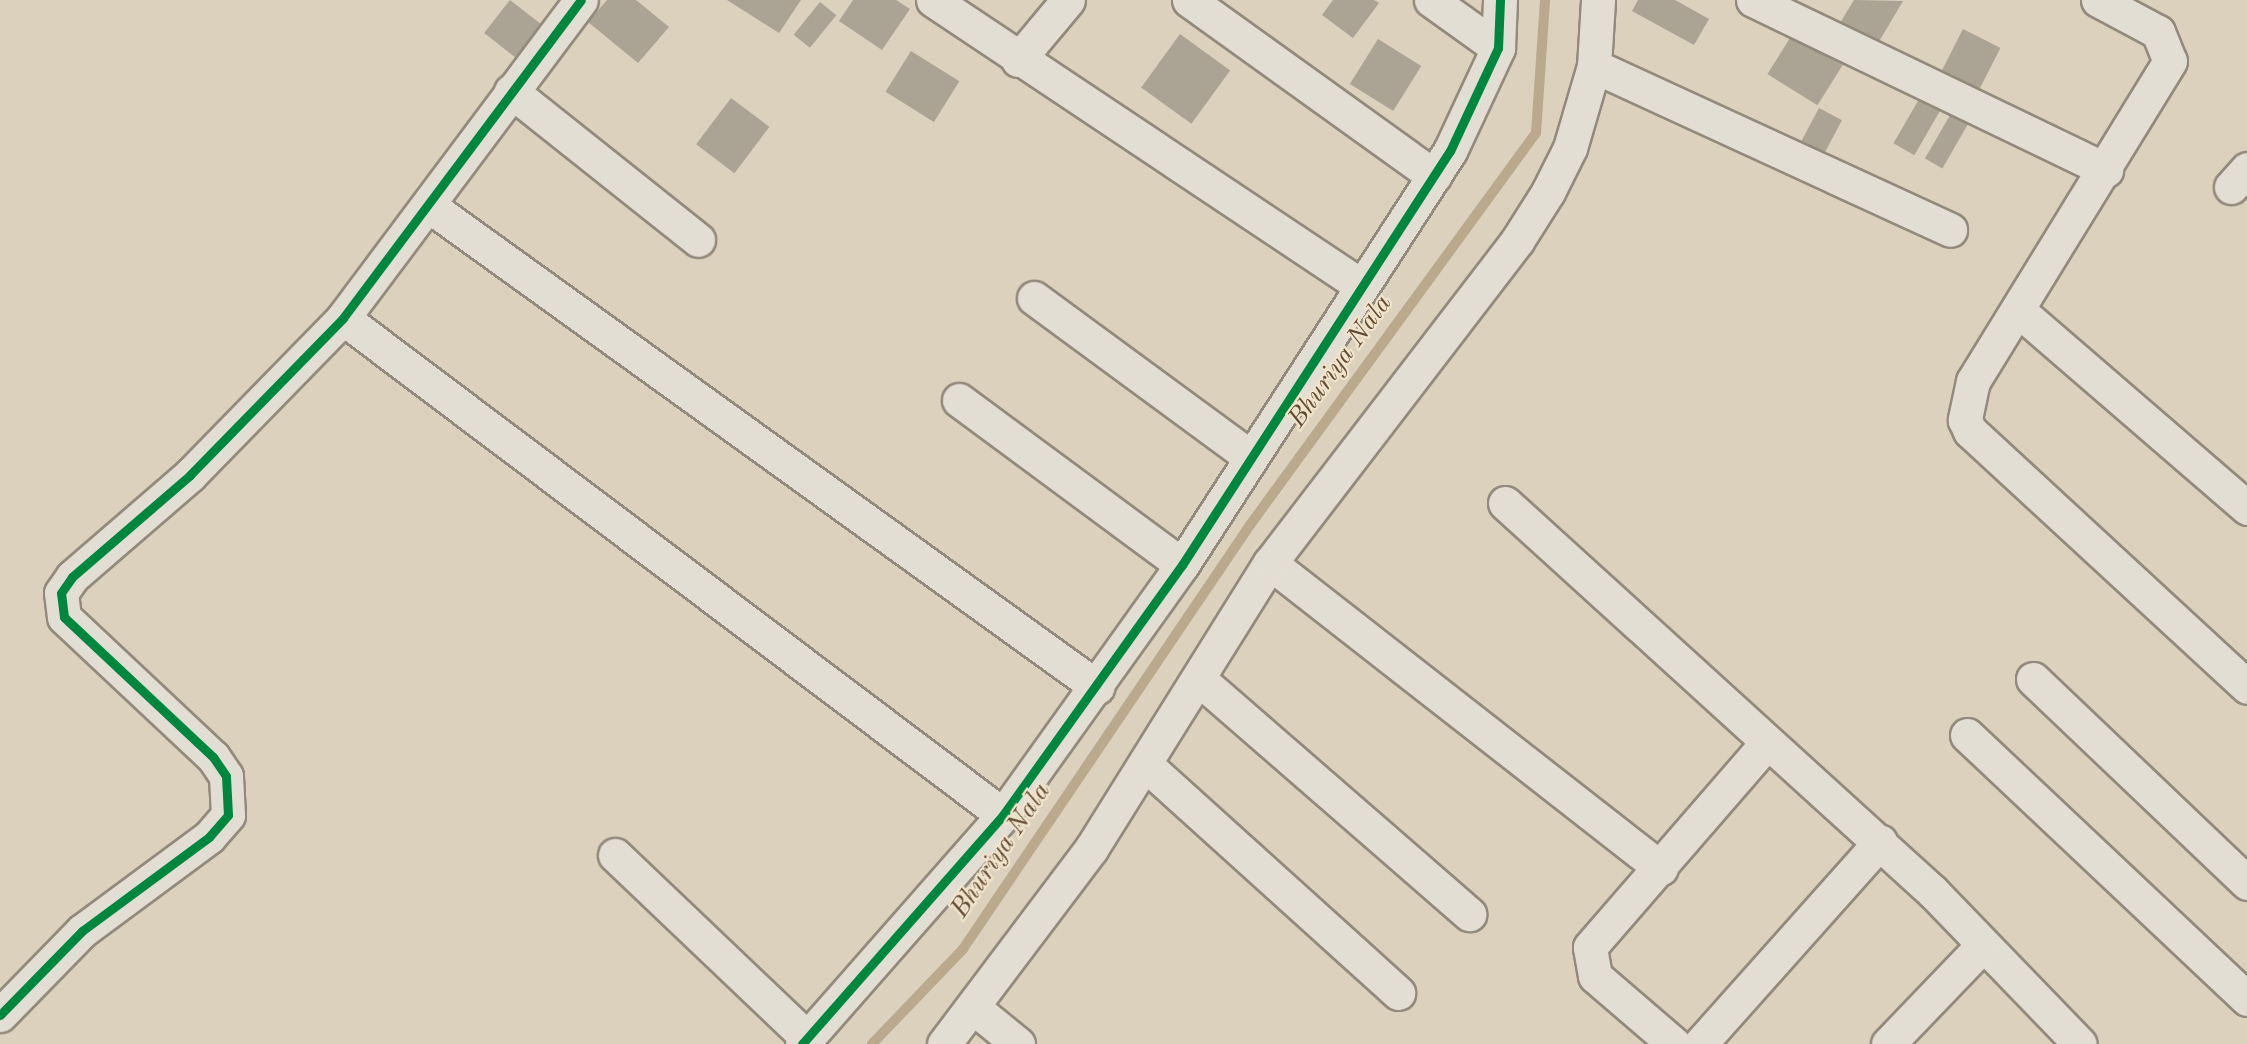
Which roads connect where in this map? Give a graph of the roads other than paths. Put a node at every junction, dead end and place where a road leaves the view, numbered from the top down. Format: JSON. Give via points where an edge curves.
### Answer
{"nodes":[{"id":1,"x":933,"y":0,"type":"edge"},
{"id":2,"x":1068,"y":0,"type":"edge"},
{"id":3,"x":1189,"y":0,"type":"edge"},
{"id":4,"x":1431,"y":0,"type":"edge"},
{"id":5,"x":1500,"y":0,"type":"edge"},
{"id":6,"x":1598,"y":0,"type":"edge"},
{"id":7,"x":1753,"y":0,"type":"edge"},
{"id":8,"x":2098,"y":0,"type":"edge"},
{"id":9,"x":568,"y":5,"type":"edge"},
{"id":10,"x":1498,"y":48,"type":"junction"},
{"id":11,"x":1018,"y":60,"type":"junction"},
{"id":12,"x":1594,"y":66,"type":"junction"},
{"id":13,"x":512,"y":91,"type":"junction"},
{"id":14,"x":2106,"y":170,"type":"junction"},
{"id":15,"x":1434,"y":176,"type":"junction"},
{"id":16,"x":428,"y":205,"type":"junction"},
{"id":17,"x":1950,"y":230,"type":"dead end"},
{"id":18,"x":698,"y":240,"type":"dead end"},
{"id":19,"x":1360,"y":285,"type":"junction"},
{"id":20,"x":1034,"y":298,"type":"dead end"},
{"id":21,"x":2018,"y":310,"type":"junction"},
{"id":22,"x":344,"y":318,"type":"junction"},
{"id":23,"x":959,"y":400,"type":"dead end"},
{"id":24,"x":1249,"y":456,"type":"junction"},
{"id":25,"x":1505,"y":503,"type":"dead end"},
{"id":26,"x":2247,"y":508,"type":"edge"},
{"id":27,"x":1270,"y":564,"type":"junction"},
{"id":28,"x":1182,"y":565,"type":"junction"},
{"id":29,"x":2033,"y":678,"type":"dead end"},
{"id":30,"x":1200,"y":680,"type":"junction"},
{"id":31,"x":1097,"y":687,"type":"junction"},
{"id":32,"x":2247,"y":687,"type":"edge"},
{"id":33,"x":1967,"y":735,"type":"dead end"},
{"id":34,"x":1765,"y":745,"type":"junction"},
{"id":35,"x":1146,"y":765,"type":"junction"},
{"id":36,"x":1003,"y":815,"type":"junction"},
{"id":37,"x":1880,"y":842,"type":"junction"},
{"id":38,"x":615,"y":855,"type":"dead end"},
{"id":39,"x":1660,"y":868,"type":"junction"},
{"id":40,"x":2247,"y":884,"type":"edge"},
{"id":41,"x":1469,"y":914,"type":"dead end"},
{"id":42,"x":1983,"y":945,"type":"junction"},
{"id":43,"x":1398,"y":993,"type":"dead end"},
{"id":44,"x":2247,"y":999,"type":"edge"},
{"id":45,"x":974,"y":1008,"type":"junction"},
{"id":46,"x":0,"y":1015,"type":"edge"},
{"id":47,"x":805,"y":1041,"type":"edge"},
{"id":48,"x":944,"y":1044,"type":"edge"},
{"id":49,"x":1018,"y":1044,"type":"edge"},
{"id":50,"x":1674,"y":1044,"type":"edge"},
{"id":51,"x":1700,"y":1044,"type":"edge"},
{"id":52,"x":1888,"y":1044,"type":"edge"},
{"id":53,"x":2080,"y":1044,"type":"edge"}],
"edges":[{"from":1,"to":11,"type":"street"},
{"from":2,"to":11,"type":"street"},
{"from":3,"to":15,"type":"street"},
{"from":4,"to":10,"type":"street"},
{"from":5,"to":10,"type":"street"},
{"from":6,"to":12,"type":"street"},
{"from":7,"to":14,"type":"street"},
{"from":8,"to":14,"type":"street","via":[[2158,32],[2170,61]]},
{"from":9,"to":13,"type":"street"},
{"from":10,"to":15,"type":"street","via":[[1482,91]]},
{"from":11,"to":19,"type":"street"},
{"from":12,"to":17,"type":"street"},
{"from":12,"to":27,"type":"street","via":[[1569,148],[1517,241]]},
{"from":13,"to":16,"type":"street"},
{"from":13,"to":18,"type":"street"},
{"from":14,"to":21,"type":"street"},
{"from":15,"to":19,"type":"street"},
{"from":16,"to":22,"type":"street"},
{"from":16,"to":31,"type":"street"},
{"from":19,"to":24,"type":"street"},
{"from":20,"to":24,"type":"street"},
{"from":21,"to":26,"type":"street"},
{"from":21,"to":32,"type":"street","via":[[1967,397],[1970,431]]},
{"from":22,"to":36,"type":"street"},
{"from":22,"to":46,"type":"street","via":[[190,475],[72,577],[61,593],[64,617],[213,757],[226,776],[228,814],[208,837],[82,931]]},
{"from":23,"to":28,"type":"street"},
{"from":24,"to":28,"type":"street"},
{"from":25,"to":34,"type":"street"},
{"from":27,"to":30,"type":"street"},
{"from":27,"to":39,"type":"street"},
{"from":28,"to":31,"type":"street"},
{"from":29,"to":40,"type":"street"},
{"from":30,"to":35,"type":"street"},
{"from":30,"to":41,"type":"street"},
{"from":31,"to":36,"type":"street"},
{"from":33,"to":44,"type":"street"},
{"from":34,"to":37,"type":"street"},
{"from":34,"to":39,"type":"street"},
{"from":35,"to":43,"type":"street"},
{"from":35,"to":45,"type":"street"},
{"from":36,"to":47,"type":"street"},
{"from":37,"to":42,"type":"street"},
{"from":37,"to":51,"type":"street"},
{"from":38,"to":47,"type":"street"},
{"from":39,"to":50,"type":"street","via":[[1599,934],[1590,960],[1606,988]]},
{"from":42,"to":52,"type":"street"},
{"from":42,"to":53,"type":"street"},
{"from":45,"to":48,"type":"street"},
{"from":45,"to":49,"type":"street"}]}
